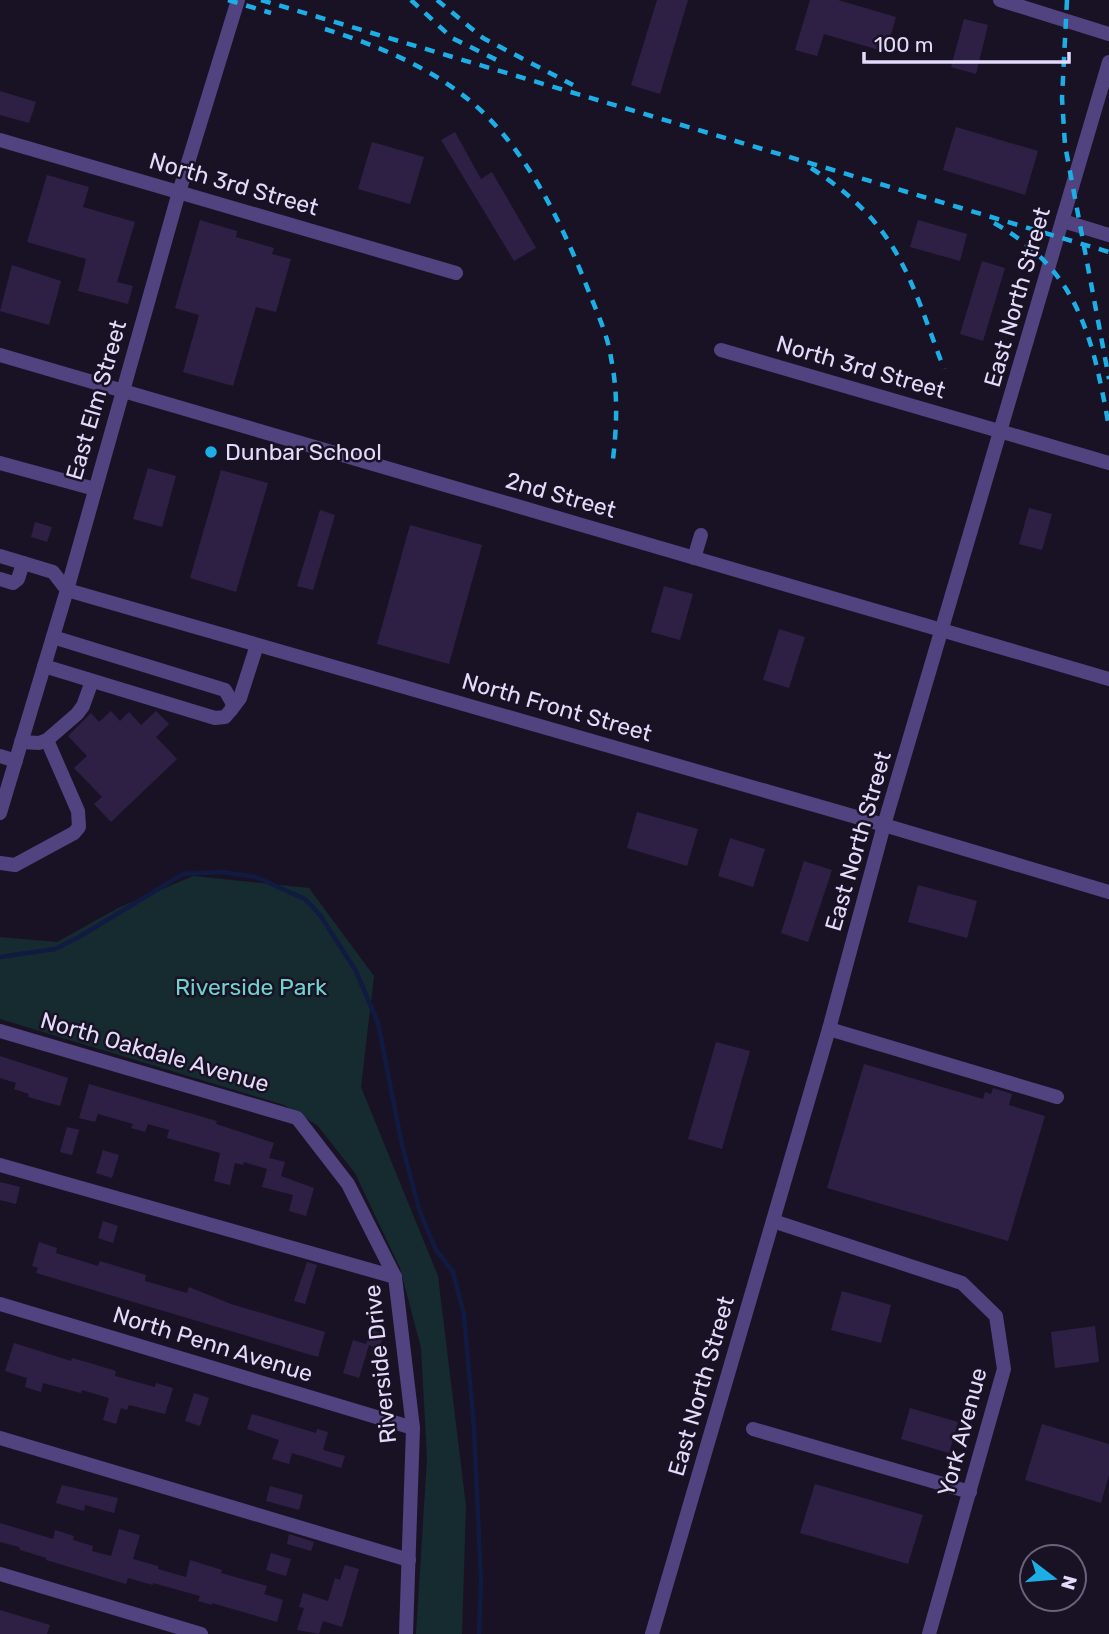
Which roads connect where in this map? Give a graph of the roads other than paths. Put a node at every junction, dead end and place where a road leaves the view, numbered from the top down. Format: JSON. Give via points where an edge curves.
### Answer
{"nodes":[{"id":1,"x":238,"y":0,"type":"edge"},
{"id":2,"x":1000,"y":0,"type":"edge"},
{"id":3,"x":1109,"y":34,"type":"edge"},
{"id":4,"x":1109,"y":62,"type":"edge"},
{"id":5,"x":0,"y":140,"type":"edge"},
{"id":6,"x":179,"y":192,"type":"junction"},
{"id":7,"x":1063,"y":221,"type":"junction"},
{"id":8,"x":1109,"y":235,"type":"edge"},
{"id":9,"x":456,"y":273,"type":"dead end"},
{"id":10,"x":721,"y":350,"type":"dead end"},
{"id":11,"x":0,"y":355,"type":"edge"},
{"id":12,"x":121,"y":391,"type":"junction"},
{"id":13,"x":1001,"y":432,"type":"junction"},
{"id":14,"x":0,"y":463,"type":"edge"},
{"id":15,"x":1109,"y":463,"type":"edge"},
{"id":16,"x":95,"y":489,"type":"junction"},
{"id":17,"x":701,"y":535,"type":"dead end"},
{"id":18,"x":0,"y":556,"type":"edge"},
{"id":19,"x":694,"y":558,"type":"junction"},
{"id":20,"x":23,"y":563,"type":"junction"},
{"id":21,"x":0,"y":579,"type":"edge"},
{"id":22,"x":67,"y":590,"type":"junction"},
{"id":23,"x":943,"y":631,"type":"junction"},
{"id":24,"x":53,"y":637,"type":"junction"},
{"id":25,"x":257,"y":645,"type":"junction"},
{"id":26,"x":44,"y":666,"type":"junction"},
{"id":27,"x":1109,"y":679,"type":"edge"},
{"id":28,"x":92,"y":681,"type":"junction"},
{"id":29,"x":231,"y":710,"type":"junction"},
{"id":30,"x":47,"y":740,"type":"junction"},
{"id":31,"x":21,"y":742,"type":"junction"},
{"id":32,"x":0,"y":756,"type":"edge"},
{"id":33,"x":16,"y":761,"type":"junction"},
{"id":34,"x":0,"y":813,"type":"edge"},
{"id":35,"x":884,"y":825,"type":"junction"},
{"id":36,"x":0,"y":863,"type":"edge"},
{"id":37,"x":1109,"y":892,"type":"edge"},
{"id":38,"x":829,"y":1029,"type":"junction"},
{"id":39,"x":0,"y":1031,"type":"edge"},
{"id":40,"x":1057,"y":1097,"type":"dead end"},
{"id":41,"x":296,"y":1118,"type":"joint"},
{"id":42,"x":0,"y":1165,"type":"edge"},
{"id":43,"x":773,"y":1222,"type":"junction"},
{"id":44,"x":395,"y":1277,"type":"junction"},
{"id":45,"x":0,"y":1304,"type":"edge"},
{"id":46,"x":413,"y":1428,"type":"junction"},
{"id":47,"x":753,"y":1429,"type":"dead end"},
{"id":48,"x":0,"y":1438,"type":"edge"},
{"id":49,"x":970,"y":1492,"type":"junction"},
{"id":50,"x":409,"y":1560,"type":"junction"},
{"id":51,"x":0,"y":1574,"type":"edge"},
{"id":52,"x":201,"y":1634,"type":"edge"},
{"id":53,"x":406,"y":1634,"type":"edge"},
{"id":54,"x":652,"y":1634,"type":"edge"},
{"id":55,"x":929,"y":1634,"type":"edge"}],
"edges":[{"from":1,"to":6,"type":"street","name":"East Elm Street"},
{"from":2,"to":3,"type":"street"},
{"from":4,"to":7,"type":"street","name":"East North Street"},
{"from":5,"to":6,"type":"street","name":"North 3rd Street"},
{"from":6,"to":9,"type":"street","name":"North 3rd Street"},
{"from":6,"to":12,"type":"street","name":"East Elm Street"},
{"from":7,"to":8,"type":"street"},
{"from":7,"to":13,"type":"street","name":"East North Street"},
{"from":10,"to":13,"type":"street","name":"North 3rd Street"},
{"from":11,"to":12,"type":"street","name":"2nd Street"},
{"from":12,"to":16,"type":"street","name":"East Elm Street"},
{"from":12,"to":19,"type":"street","name":"2nd Street"},
{"from":13,"to":15,"type":"street","name":"North 3rd Street"},
{"from":13,"to":23,"type":"street","name":"East North Street"},
{"from":14,"to":16,"type":"street"},
{"from":16,"to":22,"type":"street","name":"East Elm Street"},
{"from":17,"to":19,"type":"street"},
{"from":18,"to":20,"type":"street","name":"North Front Street"},
{"from":19,"to":23,"type":"street","name":"2nd Street"},
{"from":20,"to":21,"type":"street","via":[[13,583]]},
{"from":20,"to":22,"type":"street","name":"North Front Street","via":[[53,572]]},
{"from":22,"to":24,"type":"street","name":"East Elm Street"},
{"from":22,"to":25,"type":"street","name":"North Front Street"},
{"from":23,"to":27,"type":"street","name":"2nd Street"},
{"from":23,"to":35,"type":"street","name":"East North Street"},
{"from":24,"to":26,"type":"street","name":"East Elm Street"},
{"from":24,"to":29,"type":"street","via":[[225,690],[233,704]]},
{"from":25,"to":29,"type":"street","via":[[240,698]]},
{"from":25,"to":35,"type":"street","name":"North Front Street"},
{"from":26,"to":28,"type":"street"},
{"from":26,"to":31,"type":"street","name":"East Elm Street"},
{"from":28,"to":29,"type":"street","via":[[215,718],[225,717]]},
{"from":28,"to":30,"type":"street","via":[[77,714]]},
{"from":30,"to":31,"type":"street"},
{"from":30,"to":36,"type":"street","via":[[78,811],[79,827],[15,865]]},
{"from":31,"to":33,"type":"street","name":"East Elm Street"},
{"from":32,"to":33,"type":"street"},
{"from":33,"to":34,"type":"street","name":"East Elm Street"},
{"from":35,"to":37,"type":"street","name":"North Front Street"},
{"from":35,"to":38,"type":"street","name":"East North Street"},
{"from":38,"to":40,"type":"street"},
{"from":38,"to":43,"type":"street","name":"East North Street"},
{"from":39,"to":41,"type":"street","name":"North Oakdale Avenue"},
{"from":41,"to":44,"type":"street","name":"Riverside Drive","via":[[348,1184]]},
{"from":42,"to":44,"type":"street"},
{"from":43,"to":49,"type":"street","name":"York Avenue","via":[[962,1283],[996,1316],[1004,1369]]},
{"from":43,"to":54,"type":"street","name":"East North Street"},
{"from":44,"to":46,"type":"street","name":"Riverside Drive"},
{"from":45,"to":46,"type":"street","name":"North Penn Avenue"},
{"from":46,"to":50,"type":"street","name":"Riverside Drive"},
{"from":47,"to":49,"type":"street"},
{"from":48,"to":50,"type":"street"},
{"from":49,"to":55,"type":"street","name":"York Avenue"},
{"from":50,"to":53,"type":"street","name":"Riverside Drive"},
{"from":51,"to":52,"type":"street"}]}
